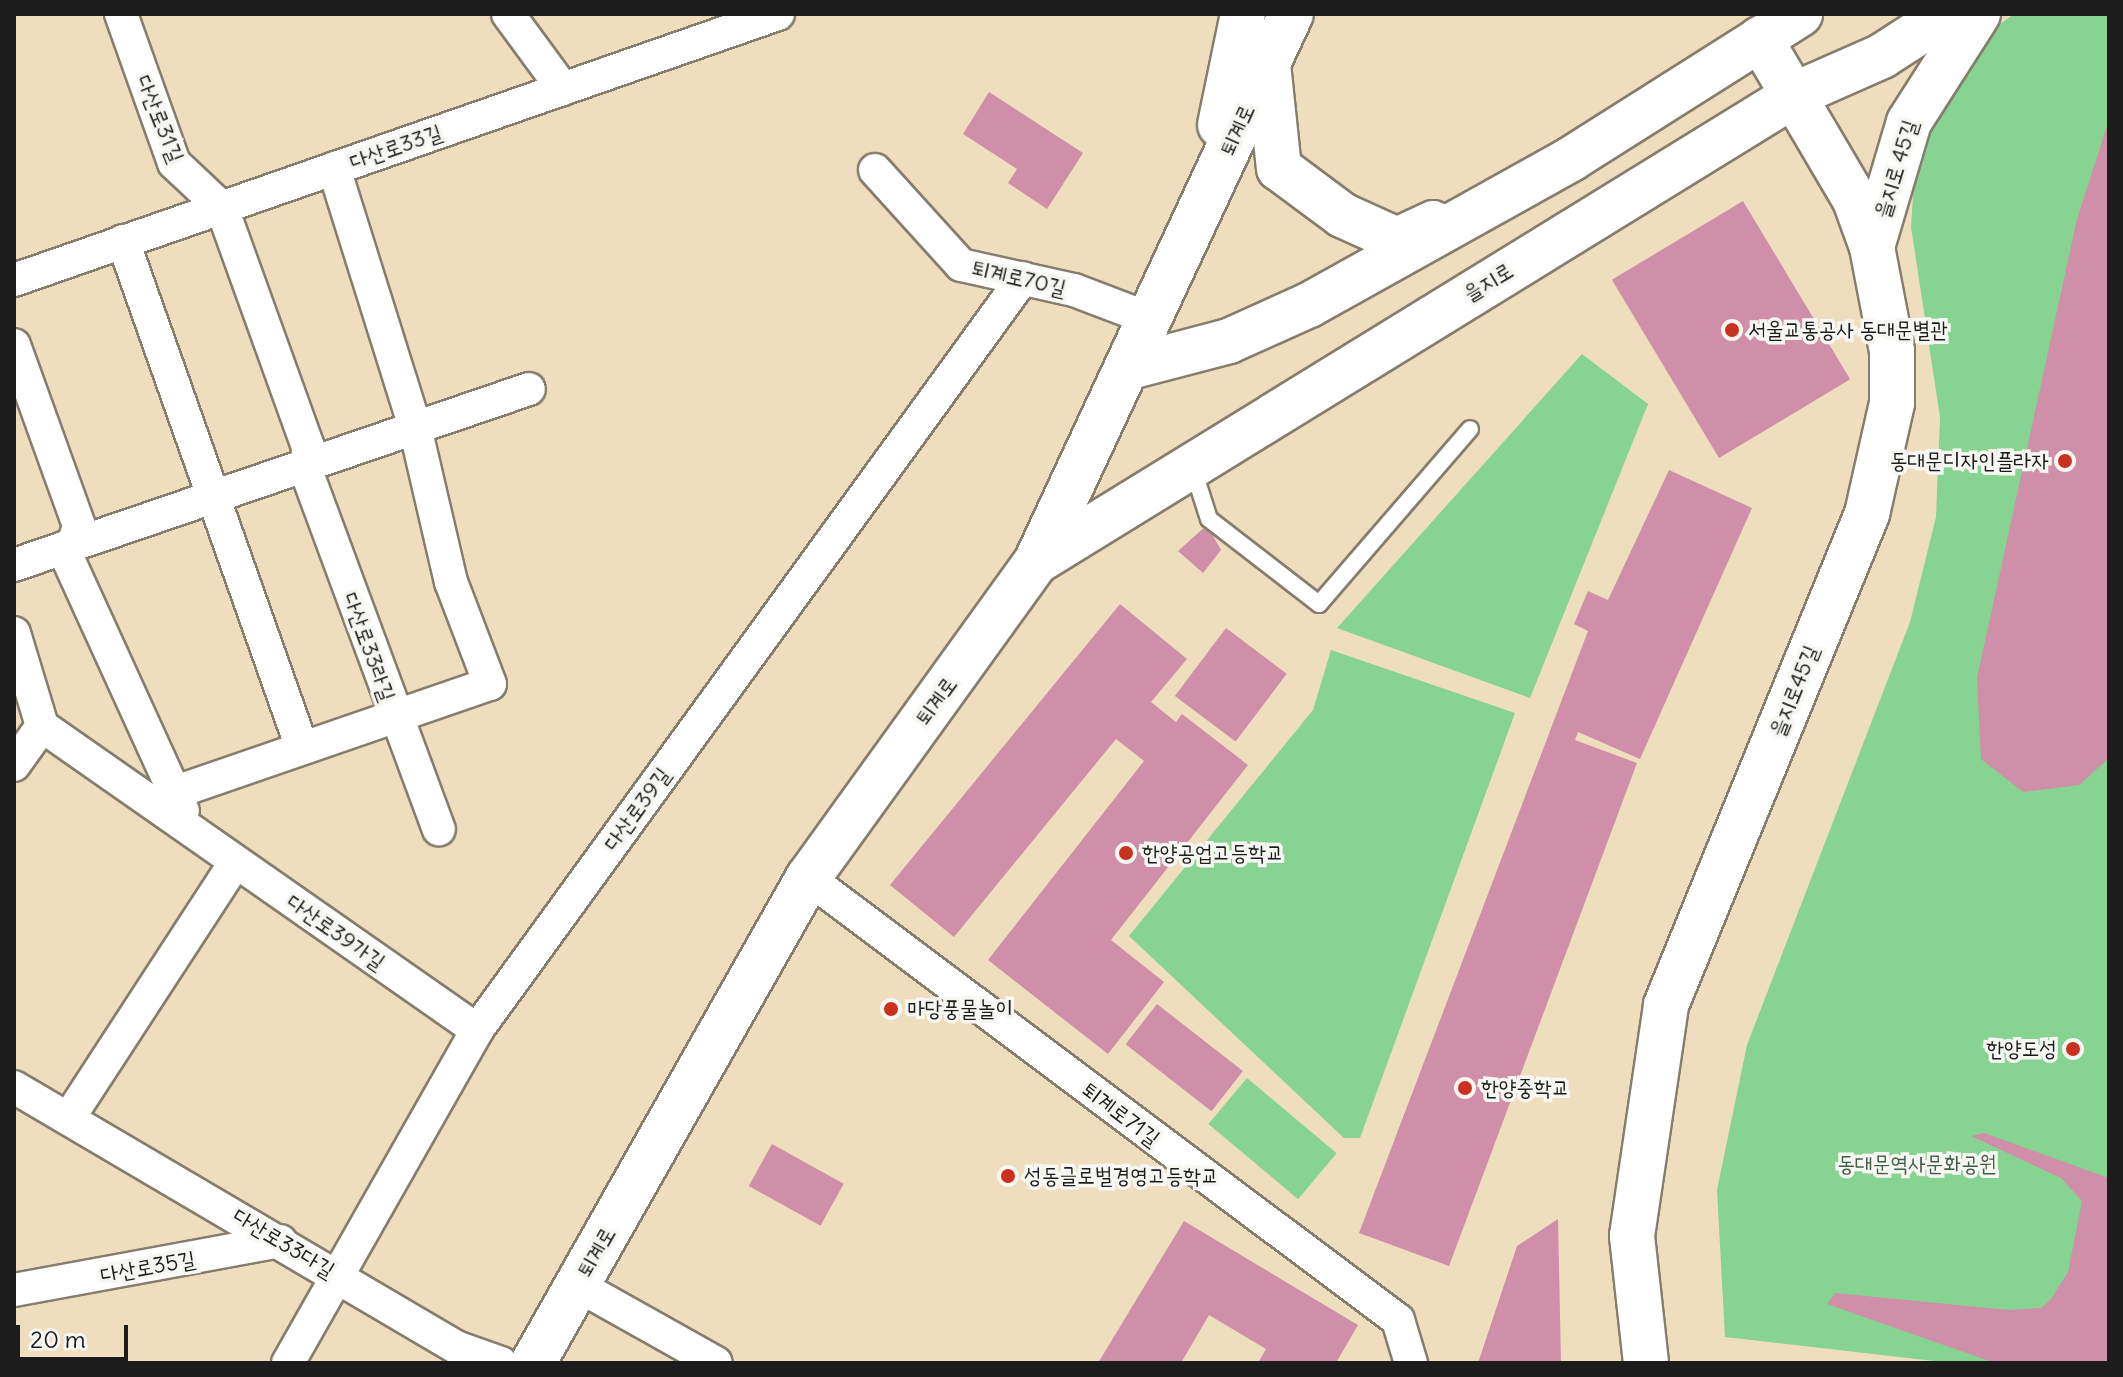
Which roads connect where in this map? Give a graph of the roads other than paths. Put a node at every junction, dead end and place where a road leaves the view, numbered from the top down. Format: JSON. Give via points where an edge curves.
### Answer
{"nodes":[{"id":1,"x":121,"y":14,"type":"edge"},
{"id":2,"x":508,"y":14,"type":"edge"},
{"id":3,"x":778,"y":14,"type":"edge"},
{"id":4,"x":1243,"y":14,"type":"edge"},
{"id":5,"x":1291,"y":14,"type":"edge"},
{"id":6,"x":1800,"y":14,"type":"edge"},
{"id":7,"x":1947,"y":14,"type":"edge"},
{"id":8,"x":1978,"y":14,"type":"edge"},
{"id":9,"x":1760,"y":39,"type":"junction"},
{"id":10,"x":1268,"y":61,"type":"junction"},
{"id":11,"x":563,"y":89,"type":"junction"},
{"id":12,"x":1796,"y":94,"type":"junction"},
{"id":13,"x":1571,"y":159,"type":"junction"},
{"id":14,"x":334,"y":168,"type":"junction"},
{"id":15,"x":875,"y":170,"type":"dead end"},
{"id":16,"x":1203,"y":206,"type":"junction"},
{"id":17,"x":222,"y":208,"type":"junction"},
{"id":18,"x":123,"y":241,"type":"junction"},
{"id":19,"x":1872,"y":247,"type":"junction"},
{"id":20,"x":1023,"y":278,"type":"junction"},
{"id":21,"x":14,"y":280,"type":"edge"},
{"id":22,"x":1153,"y":320,"type":"junction"},
{"id":23,"x":14,"y":345,"type":"edge"},
{"id":24,"x":1130,"y":367,"type":"junction"},
{"id":25,"x":529,"y":389,"type":"dead end"},
{"id":26,"x":415,"y":427,"type":"junction"},
{"id":27,"x":1470,"y":429,"type":"dead end"},
{"id":28,"x":305,"y":463,"type":"junction"},
{"id":29,"x":1193,"y":468,"type":"junction"},
{"id":30,"x":212,"y":496,"type":"junction"},
{"id":31,"x":68,"y":546,"type":"junction"},
{"id":32,"x":1036,"y":562,"type":"junction"},
{"id":33,"x":14,"y":565,"type":"edge"},
{"id":34,"x":14,"y":633,"type":"edge"},
{"id":35,"x":394,"y":719,"type":"junction"},
{"id":36,"x":42,"y":726,"type":"junction"},
{"id":37,"x":302,"y":748,"type":"junction"},
{"id":38,"x":14,"y":765,"type":"edge"},
{"id":39,"x":173,"y":793,"type":"junction"},
{"id":40,"x":439,"y":829,"type":"dead end"},
{"id":41,"x":195,"y":834,"type":"junction"},
{"id":42,"x":235,"y":863,"type":"junction"},
{"id":43,"x":808,"y":878,"type":"junction"},
{"id":44,"x":477,"y":1030,"type":"junction"},
{"id":45,"x":14,"y":1087,"type":"edge"},
{"id":46,"x":70,"y":1116,"type":"junction"},
{"id":47,"x":281,"y":1241,"type":"junction"},
{"id":48,"x":333,"y":1273,"type":"junction"},
{"id":49,"x":577,"y":1285,"type":"junction"},
{"id":50,"x":14,"y":1290,"type":"edge"},
{"id":51,"x":288,"y":1363,"type":"edge"},
{"id":52,"x":501,"y":1363,"type":"edge"},
{"id":53,"x":533,"y":1363,"type":"edge"},
{"id":54,"x":716,"y":1363,"type":"edge"},
{"id":55,"x":1411,"y":1363,"type":"edge"},
{"id":56,"x":1646,"y":1363,"type":"edge"}],
"edges":[{"from":1,"to":17,"type":"street","name":"다산로31길","via":[[174,163]]},
{"from":2,"to":11,"type":"street"},
{"from":3,"to":11,"type":"street","name":"다산로33길"},
{"from":4,"to":16,"type":"main road"},
{"from":5,"to":10,"type":"main road","name":"퇴계로"},
{"from":6,"to":9,"type":"main road"},
{"from":7,"to":12,"type":"main road","name":"을지로","via":[[1882,56]]},
{"from":8,"to":19,"type":"main road","name":"을지로 45길","via":[[1909,122]]},
{"from":9,"to":12,"type":"main road","name":"을지로45길"},
{"from":9,"to":13,"type":"main road"},
{"from":10,"to":13,"type":"main road","via":[[1279,168],[1342,215],[1397,240]]},
{"from":10,"to":16,"type":"main road","name":"퇴계로"},
{"from":11,"to":14,"type":"street","name":"다산로33길"},
{"from":12,"to":19,"type":"main road","name":"을지로45길"},
{"from":12,"to":29,"type":"main road","name":"을지로"},
{"from":13,"to":24,"type":"main road","via":[[1309,305],[1229,341]]},
{"from":14,"to":17,"type":"street","name":"다산로33길"},
{"from":14,"to":26,"type":"street"},
{"from":15,"to":20,"type":"street","name":"퇴계로70길","via":[[961,265]]},
{"from":16,"to":22,"type":"main road","name":"퇴계로"},
{"from":17,"to":18,"type":"street","name":"다산로33길"},
{"from":17,"to":28,"type":"street","name":"다산로33라길","via":[[308,447]]},
{"from":18,"to":21,"type":"street","name":"다산로33길"},
{"from":18,"to":30,"type":"street"},
{"from":19,"to":56,"type":"main road","name":"을지로45길","via":[[1892,351],[1882,460],[1867,514],[1666,1005],[1632,1236]]},
{"from":20,"to":22,"type":"street","name":"퇴계로70길"},
{"from":20,"to":44,"type":"street","name":"다산로39길"},
{"from":22,"to":24,"type":"main road","name":"퇴계로"},
{"from":23,"to":31,"type":"street","via":[[79,526]]},
{"from":24,"to":32,"type":"main road","name":"퇴계로"},
{"from":25,"to":26,"type":"street"},
{"from":26,"to":28,"type":"street"},
{"from":26,"to":35,"type":"street","via":[[451,582],[490,684]]},
{"from":27,"to":29,"type":"lane","via":[[1319,604],[1209,519]]},
{"from":28,"to":30,"type":"street"},
{"from":28,"to":35,"type":"street","name":"다산로33라길"},
{"from":29,"to":32,"type":"main road","name":"을지로"},
{"from":30,"to":31,"type":"street"},
{"from":30,"to":37,"type":"street"},
{"from":31,"to":33,"type":"street"},
{"from":31,"to":39,"type":"street","name":"다산로39가길"},
{"from":32,"to":43,"type":"main road","name":"퇴계로"},
{"from":34,"to":36,"type":"street"},
{"from":35,"to":37,"type":"street"},
{"from":35,"to":40,"type":"street","name":"다산로33라길"},
{"from":36,"to":38,"type":"street"},
{"from":36,"to":41,"type":"street","name":"다산로39가길"},
{"from":37,"to":39,"type":"street"},
{"from":39,"to":41,"type":"street","name":"다산로39가길"},
{"from":41,"to":42,"type":"street","name":"다산로39가길"},
{"from":42,"to":44,"type":"street","name":"다산로39가길"},
{"from":42,"to":46,"type":"street"},
{"from":43,"to":49,"type":"main road","name":"퇴계로"},
{"from":43,"to":55,"type":"street","name":"퇴계로71길","via":[[1398,1320]]},
{"from":44,"to":48,"type":"street","name":"다산로39길"},
{"from":45,"to":46,"type":"street","name":"다산로33다길"},
{"from":46,"to":47,"type":"street","name":"다산로33다길"},
{"from":47,"to":48,"type":"street","name":"다산로33다길"},
{"from":47,"to":50,"type":"street","name":"다산로35길"},
{"from":48,"to":51,"type":"street","name":"다산로39길"},
{"from":48,"to":52,"type":"street","name":"다산로33다길","via":[[456,1347]]},
{"from":49,"to":53,"type":"main road","name":"퇴계로"},
{"from":49,"to":54,"type":"street"}]}
